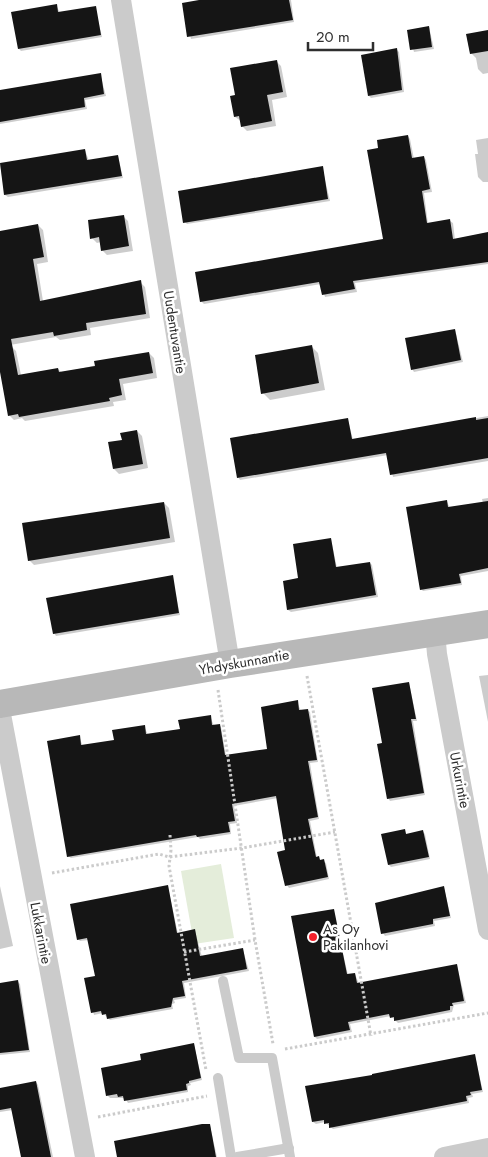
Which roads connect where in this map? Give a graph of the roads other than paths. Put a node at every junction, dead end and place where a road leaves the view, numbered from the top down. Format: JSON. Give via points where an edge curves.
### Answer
{"nodes":[{"id":1,"x":121,"y":0,"type":"edge"},
{"id":2,"x":488,"y":624,"type":"edge"},
{"id":3,"x":435,"y":631,"type":"junction"},
{"id":4,"x":230,"y":664,"type":"junction"},
{"id":5,"x":0,"y":704,"type":"edge"},
{"id":6,"x":0,"y":709,"type":"edge"},
{"id":7,"x":488,"y":930,"type":"edge"},
{"id":8,"x":224,"y":981,"type":"dead end"},
{"id":9,"x":218,"y":1078,"type":"dead end"},
{"id":10,"x":488,"y":1148,"type":"edge"},
{"id":11,"x":290,"y":1152,"type":"edge"},
{"id":12,"x":85,"y":1157,"type":"edge"},
{"id":13,"x":231,"y":1157,"type":"edge"},
{"id":14,"x":237,"y":1157,"type":"edge"},
{"id":15,"x":444,"y":1157,"type":"edge"}],
"edges":[{"from":1,"to":4,"type":"street","name":"Uudentuvantie"},
{"from":2,"to":3,"type":"main road","name":"Yhdyskunnantie"},
{"from":3,"to":4,"type":"main road","name":"Yhdyskunnantie"},
{"from":3,"to":7,"type":"street","name":"Urkurintie"},
{"from":4,"to":5,"type":"main road","name":"Yhdyskunnantie"},
{"from":6,"to":12,"type":"street","name":"Lukkarintie"},
{"from":8,"to":11,"type":"lane","via":[[239,1058],[273,1054]]},
{"from":9,"to":13,"type":"lane","via":[[215,1094]]},
{"from":10,"to":15,"type":"street"},
{"from":11,"to":14,"type":"lane"}]}
